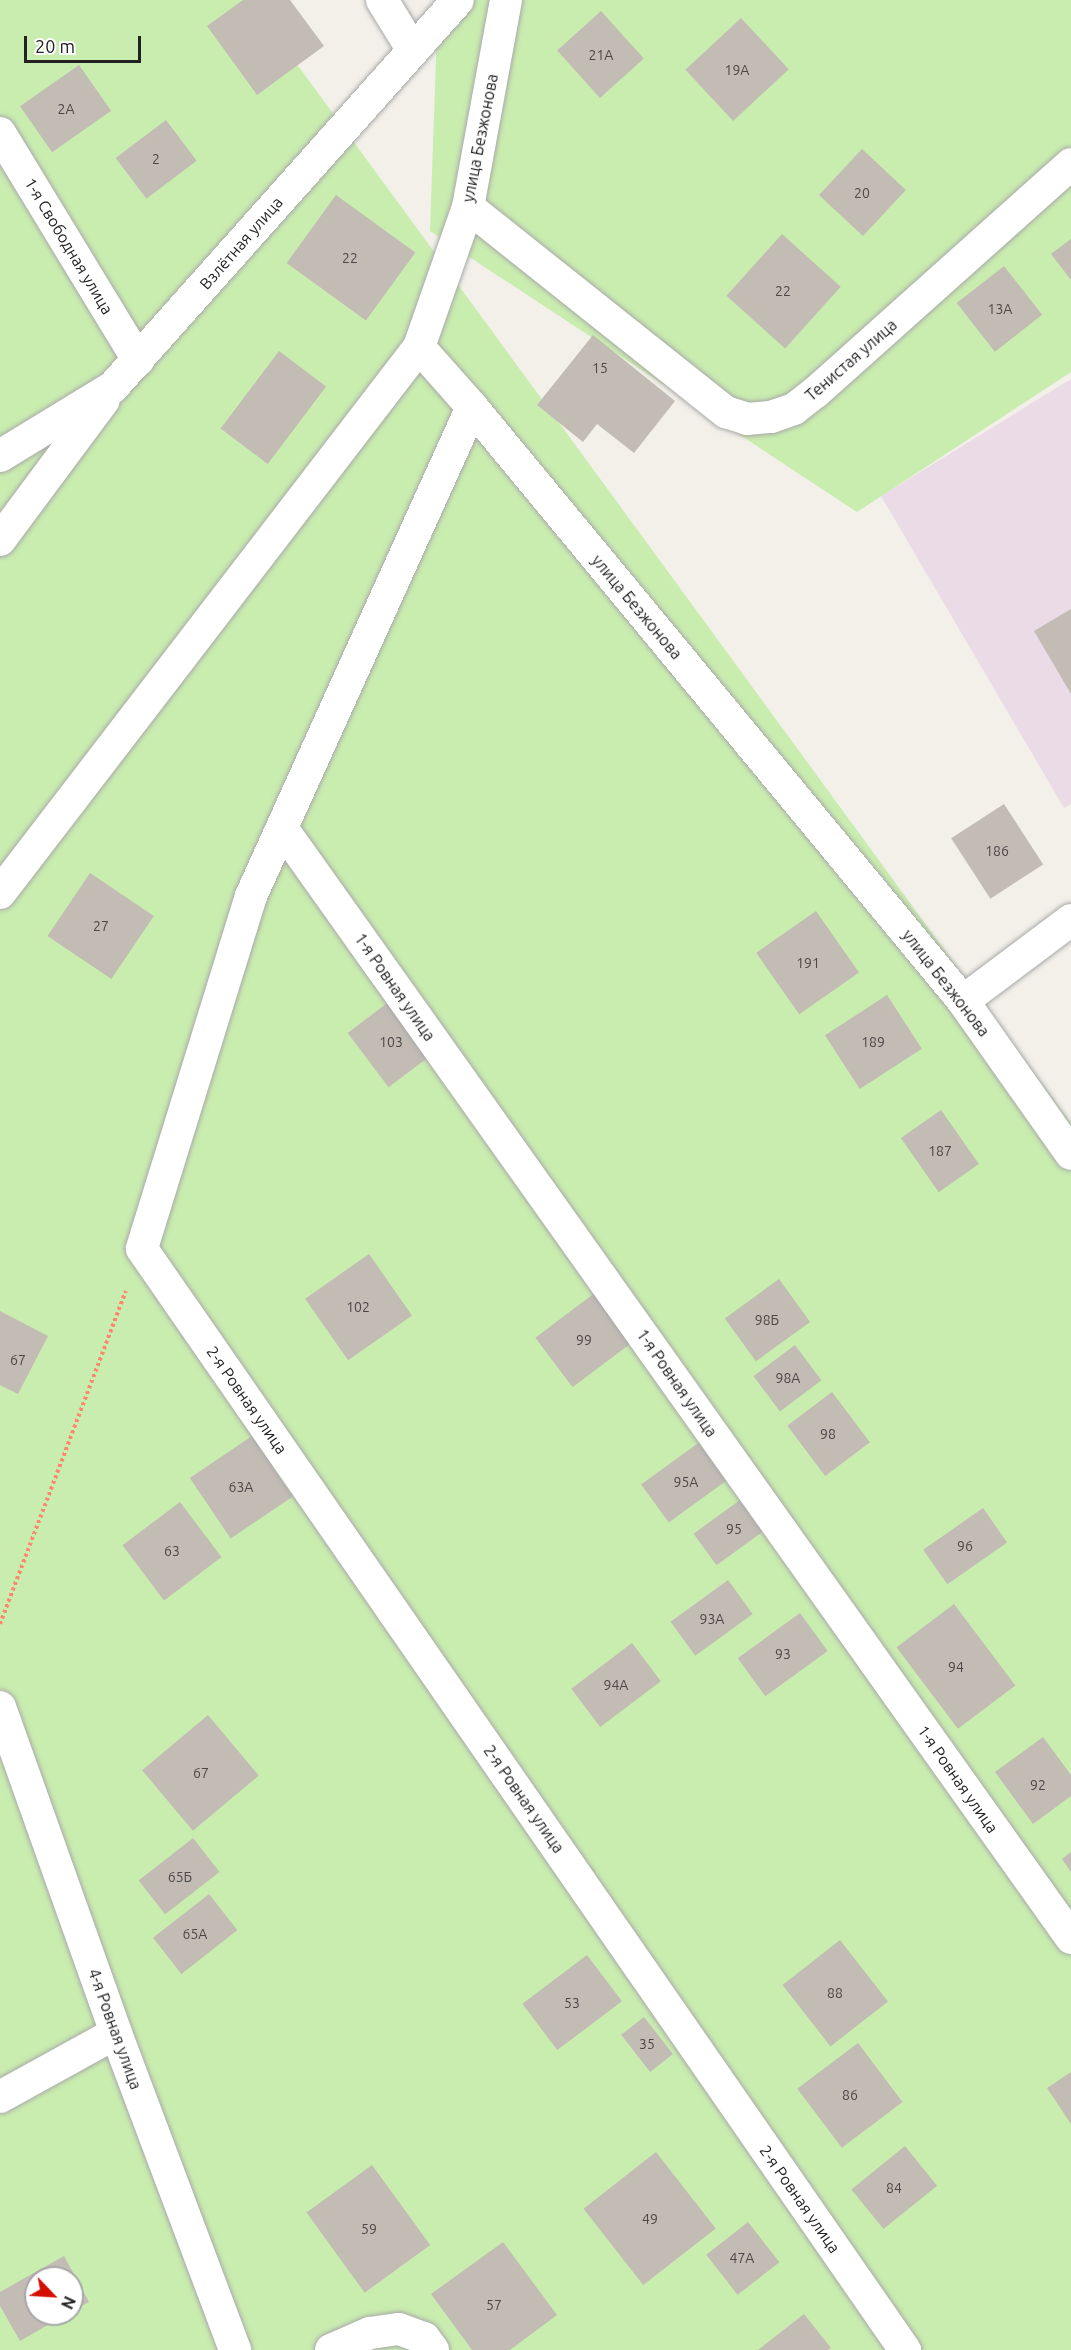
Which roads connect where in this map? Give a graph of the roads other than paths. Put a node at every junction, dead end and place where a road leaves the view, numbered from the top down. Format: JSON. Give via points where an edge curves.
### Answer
{"nodes":[{"id":1,"x":381,"y":0,"type":"edge"},
{"id":2,"x":458,"y":0,"type":"edge"},
{"id":3,"x":506,"y":0,"type":"edge"},
{"id":4,"x":412,"y":49,"type":"junction"},
{"id":5,"x":0,"y":133,"type":"edge"},
{"id":6,"x":1071,"y":164,"type":"edge"},
{"id":7,"x":468,"y":207,"type":"junction"},
{"id":8,"x":419,"y":348,"type":"junction"},
{"id":9,"x":138,"y":360,"type":"junction"},
{"id":10,"x":113,"y":387,"type":"junction"},
{"id":11,"x":472,"y":407,"type":"junction"},
{"id":12,"x":0,"y":456,"type":"edge"},
{"id":13,"x":0,"y":540,"type":"edge"},
{"id":14,"x":282,"y":828,"type":"junction"},
{"id":15,"x":0,"y":893,"type":"edge"},
{"id":16,"x":1071,"y":920,"type":"edge"},
{"id":17,"x":963,"y":1001,"type":"junction"},
{"id":18,"x":1071,"y":1154,"type":"edge"},
{"id":19,"x":0,"y":1707,"type":"edge"},
{"id":20,"x":1071,"y":1938,"type":"edge"},
{"id":21,"x":116,"y":2033,"type":"junction"},
{"id":22,"x":0,"y":2097,"type":"edge"},
{"id":23,"x":428,"y":2344,"type":"edge"},
{"id":24,"x":235,"y":2350,"type":"edge"},
{"id":25,"x":332,"y":2350,"type":"edge"},
{"id":26,"x":905,"y":2350,"type":"edge"}],
"edges":[{"from":1,"to":4,"type":"street"},
{"from":2,"to":4,"type":"street","name":"Взлётная улица"},
{"from":3,"to":7,"type":"street","name":"улица Безжонова"},
{"from":4,"to":9,"type":"street","name":"Взлётная улица"},
{"from":5,"to":9,"type":"street","name":"1-я Свободная улица"},
{"from":6,"to":7,"type":"street","name":"Тенистая улица","via":[[801,404],[771,417],[747,419],[726,412]]},
{"from":7,"to":8,"type":"street","name":"улица Безжонова"},
{"from":8,"to":11,"type":"street","name":"улица Безжонова"},
{"from":8,"to":15,"type":"street"},
{"from":9,"to":10,"type":"street","name":"Взлётная улица"},
{"from":10,"to":12,"type":"street","name":"Взлётная улица"},
{"from":10,"to":13,"type":"street"},
{"from":11,"to":14,"type":"street"},
{"from":11,"to":17,"type":"street","name":"улица Безжонова"},
{"from":14,"to":20,"type":"street","name":"1-я Ровная улица"},
{"from":14,"to":26,"type":"street","name":"2-я Ровная улица","via":[[251,896],[142,1249]]},
{"from":16,"to":17,"type":"street"},
{"from":17,"to":18,"type":"street","name":"улица Безжонова"},
{"from":19,"to":21,"type":"street","name":"4-я Ровная улица"},
{"from":21,"to":22,"type":"street"},
{"from":21,"to":24,"type":"street","name":"4-я Ровная улица"},
{"from":23,"to":25,"type":"street","via":[[399,2329],[370,2333]]}]}
